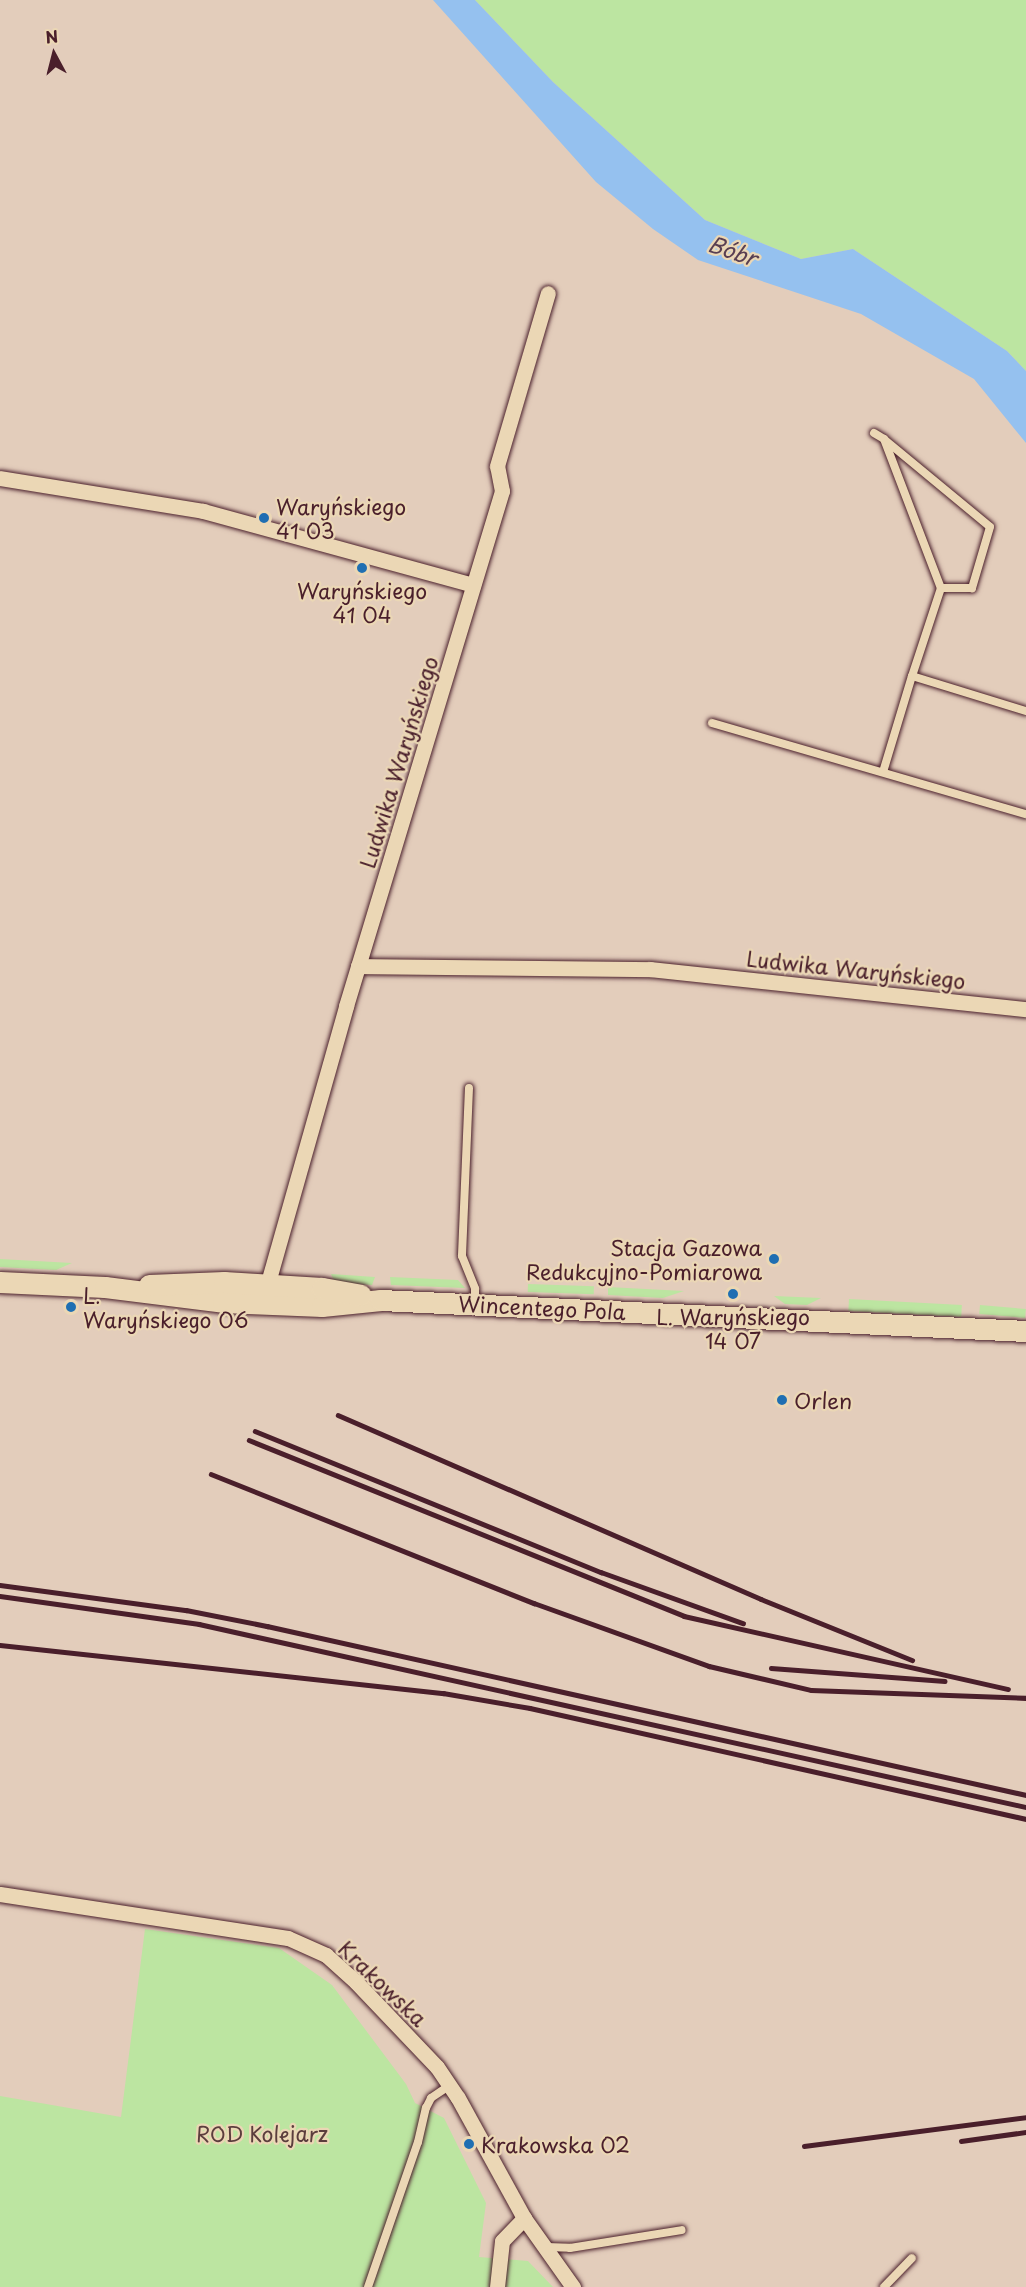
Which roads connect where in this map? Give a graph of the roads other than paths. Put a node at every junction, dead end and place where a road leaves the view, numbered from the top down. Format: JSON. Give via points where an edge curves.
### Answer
{"nodes":[{"id":1,"x":548,"y":294,"type":"dead end"},
{"id":2,"x":873,"y":433,"type":"dead end"},
{"id":3,"x":884,"y":439,"type":"junction"},
{"id":4,"x":0,"y":478,"type":"edge"},
{"id":5,"x":473,"y":585,"type":"junction"},
{"id":6,"x":941,"y":588,"type":"junction"},
{"id":7,"x":912,"y":676,"type":"junction"},
{"id":8,"x":1026,"y":711,"type":"edge"},
{"id":9,"x":712,"y":723,"type":"dead end"},
{"id":10,"x":883,"y":772,"type":"junction"},
{"id":11,"x":1026,"y":814,"type":"edge"},
{"id":12,"x":358,"y":966,"type":"junction"},
{"id":13,"x":1025,"y":1006,"type":"edge"},
{"id":14,"x":469,"y":1088,"type":"dead end"},
{"id":15,"x":0,"y":1281,"type":"edge"},
{"id":16,"x":270,"y":1285,"type":"junction"},
{"id":17,"x":105,"y":1287,"type":"junction"},
{"id":18,"x":381,"y":1300,"type":"junction"},
{"id":19,"x":251,"y":1303,"type":"junction"},
{"id":20,"x":475,"y":1304,"type":"junction"},
{"id":21,"x":1026,"y":1330,"type":"edge"},
{"id":22,"x":0,"y":1894,"type":"edge"},
{"id":23,"x":450,"y":2085,"type":"junction"},
{"id":24,"x":524,"y":2218,"type":"junction"},
{"id":25,"x":682,"y":2230,"type":"dead end"},
{"id":26,"x":544,"y":2247,"type":"junction"},
{"id":27,"x":912,"y":2258,"type":"dead end"},
{"id":28,"x":368,"y":2287,"type":"edge"},
{"id":29,"x":497,"y":2287,"type":"edge"},
{"id":30,"x":573,"y":2287,"type":"edge"},
{"id":31,"x":884,"y":2287,"type":"edge"}],
"edges":[{"from":1,"to":5,"type":"street","name":"Ludwika Waryńskiego","via":[[497,466],[502,491]]},
{"from":2,"to":3,"type":"lane"},
{"from":3,"to":6,"type":"lane"},
{"from":3,"to":6,"type":"lane","via":[[990,527],[972,588]]},
{"from":4,"to":5,"type":"street","via":[[203,511]]},
{"from":5,"to":12,"type":"street","name":"Ludwika Waryńskiego"},
{"from":6,"to":7,"type":"lane"},
{"from":7,"to":8,"type":"lane"},
{"from":7,"to":10,"type":"lane"},
{"from":9,"to":10,"type":"lane"},
{"from":10,"to":11,"type":"lane"},
{"from":12,"to":13,"type":"street","name":"Ludwika Waryńskiego","via":[[650,969]]},
{"from":12,"to":16,"type":"street","name":"Ludwika Waryńskiego","via":[[272,1262]]},
{"from":14,"to":20,"type":"lane","via":[[462,1256],[475,1289]]},
{"from":15,"to":17,"type":"street","name":"Wincentego Pola"},
{"from":16,"to":17,"type":"street","name":"Wincentego Pola","via":[[195,1282]]},
{"from":16,"to":18,"type":"street","name":"Wincentego Pola","via":[[322,1288]]},
{"from":16,"to":19,"type":"street"},
{"from":17,"to":19,"type":"street","name":"Wincentego Pola"},
{"from":18,"to":19,"type":"street","name":"Wincentego Pola","via":[[322,1306]]},
{"from":18,"to":20,"type":"street","name":"Wincentego Pola"},
{"from":20,"to":21,"type":"street","name":"Wincentego Pola"},
{"from":22,"to":23,"type":"street","name":"Krakowska","via":[[288,1938],[308,1945],[356,1982],[418,2045]]},
{"from":23,"to":24,"type":"street","name":"Krakowska"},
{"from":23,"to":28,"type":"lane","via":[[431,2098],[426,2108]]},
{"from":24,"to":26,"type":"street","name":"Krakowska"},
{"from":24,"to":29,"type":"street","via":[[502,2241]]},
{"from":25,"to":26,"type":"lane","via":[[570,2248]]},
{"from":26,"to":30,"type":"street","name":"Krakowska"},
{"from":27,"to":31,"type":"lane"}]}
